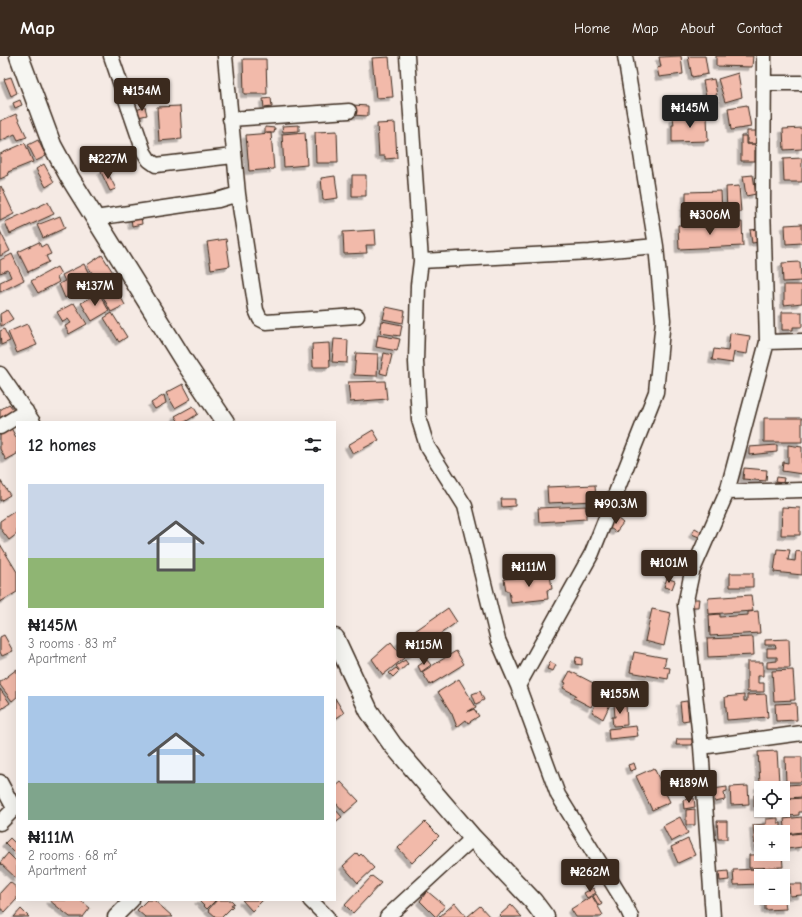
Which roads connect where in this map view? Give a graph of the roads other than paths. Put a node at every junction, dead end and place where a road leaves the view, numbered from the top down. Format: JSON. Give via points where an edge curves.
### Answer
{"nodes":[{"id":1,"x":19,"y":56,"type":"edge"},
{"id":2,"x":111,"y":56,"type":"edge"},
{"id":3,"x":225,"y":56,"type":"edge"},
{"id":4,"x":406,"y":56,"type":"edge"},
{"id":5,"x":625,"y":56,"type":"edge"},
{"id":6,"x":764,"y":56,"type":"edge"},
{"id":7,"x":764,"y":83,"type":"junction"},
{"id":8,"x":802,"y":83,"type":"edge"},
{"id":9,"x":349,"y":112,"type":"dead end"},
{"id":10,"x":230,"y":119,"type":"junction"},
{"id":11,"x":233,"y":156,"type":"junction"},
{"id":12,"x":238,"y":194,"type":"junction"},
{"id":13,"x":95,"y":218,"type":"junction"},
{"id":14,"x":656,"y":246,"type":"junction"},
{"id":15,"x":421,"y":261,"type":"junction"},
{"id":16,"x":357,"y":316,"type":"dead end"},
{"id":17,"x":802,"y":341,"type":"edge"},
{"id":18,"x":767,"y":342,"type":"junction"},
{"id":19,"x":0,"y":374,"type":"edge"},
{"id":20,"x":30,"y":416,"type":"edge"},
{"id":21,"x":16,"y":421,"type":"edge"},
{"id":22,"x":16,"y":421,"type":"edge"},
{"id":23,"x":224,"y":421,"type":"edge"},
{"id":24,"x":0,"y":427,"type":"edge"},
{"id":25,"x":802,"y":490,"type":"edge"},
{"id":26,"x":728,"y":492,"type":"junction"},
{"id":27,"x":336,"y":640,"type":"edge"},
{"id":28,"x":518,"y":686,"type":"junction"},
{"id":29,"x":802,"y":733,"type":"edge"},
{"id":30,"x":701,"y":747,"type":"junction"},
{"id":31,"x":0,"y":782,"type":"edge"},
{"id":32,"x":16,"y":807,"type":"edge"},
{"id":33,"x":0,"y":823,"type":"edge"},
{"id":34,"x":473,"y":838,"type":"junction"},
{"id":35,"x":131,"y":901,"type":"edge"},
{"id":36,"x":311,"y":901,"type":"edge"},
{"id":37,"x":115,"y":917,"type":"edge"},
{"id":38,"x":327,"y":917,"type":"edge"},
{"id":39,"x":387,"y":917,"type":"edge"},
{"id":40,"x":545,"y":917,"type":"edge"},
{"id":41,"x":631,"y":917,"type":"edge"},
{"id":42,"x":713,"y":917,"type":"edge"}],
"edges":[{"from":1,"to":13,"type":"street","via":[[52,145]]},
{"from":2,"to":11,"type":"street","via":[[149,160],[156,165]]},
{"from":3,"to":10,"type":"street"},
{"from":4,"to":15,"type":"street"},
{"from":5,"to":14,"type":"street"},
{"from":6,"to":7,"type":"street"},
{"from":7,"to":8,"type":"street"},
{"from":7,"to":18,"type":"street","via":[[763,205]]},
{"from":9,"to":10,"type":"street"},
{"from":10,"to":11,"type":"street"},
{"from":11,"to":12,"type":"street"},
{"from":12,"to":13,"type":"street","via":[[218,200]]},
{"from":12,"to":16,"type":"street","via":[[256,310],[260,319],[266,322]]},
{"from":13,"to":23,"type":"street"},
{"from":14,"to":15,"type":"street"},
{"from":14,"to":28,"type":"street","via":[[662,320],[656,392],[592,553]]},
{"from":15,"to":28,"type":"street","via":[[416,362],[419,420],[427,446],[465,506],[498,640]]},
{"from":17,"to":18,"type":"street"},
{"from":18,"to":26,"type":"street"},
{"from":19,"to":20,"type":"street"},
{"from":20,"to":21,"type":"street"},
{"from":22,"to":24,"type":"street"},
{"from":25,"to":26,"type":"street"},
{"from":26,"to":30,"type":"street","via":[[692,572],[685,605]]},
{"from":27,"to":34,"type":"street","via":[[369,711],[392,744]]},
{"from":28,"to":41,"type":"street","via":[[558,795]]},
{"from":29,"to":30,"type":"street"},
{"from":30,"to":42,"type":"street"},
{"from":31,"to":32,"type":"street"},
{"from":32,"to":33,"type":"street"},
{"from":34,"to":39,"type":"street"},
{"from":34,"to":40,"type":"street"},
{"from":35,"to":37,"type":"street"},
{"from":36,"to":38,"type":"street"}]}
